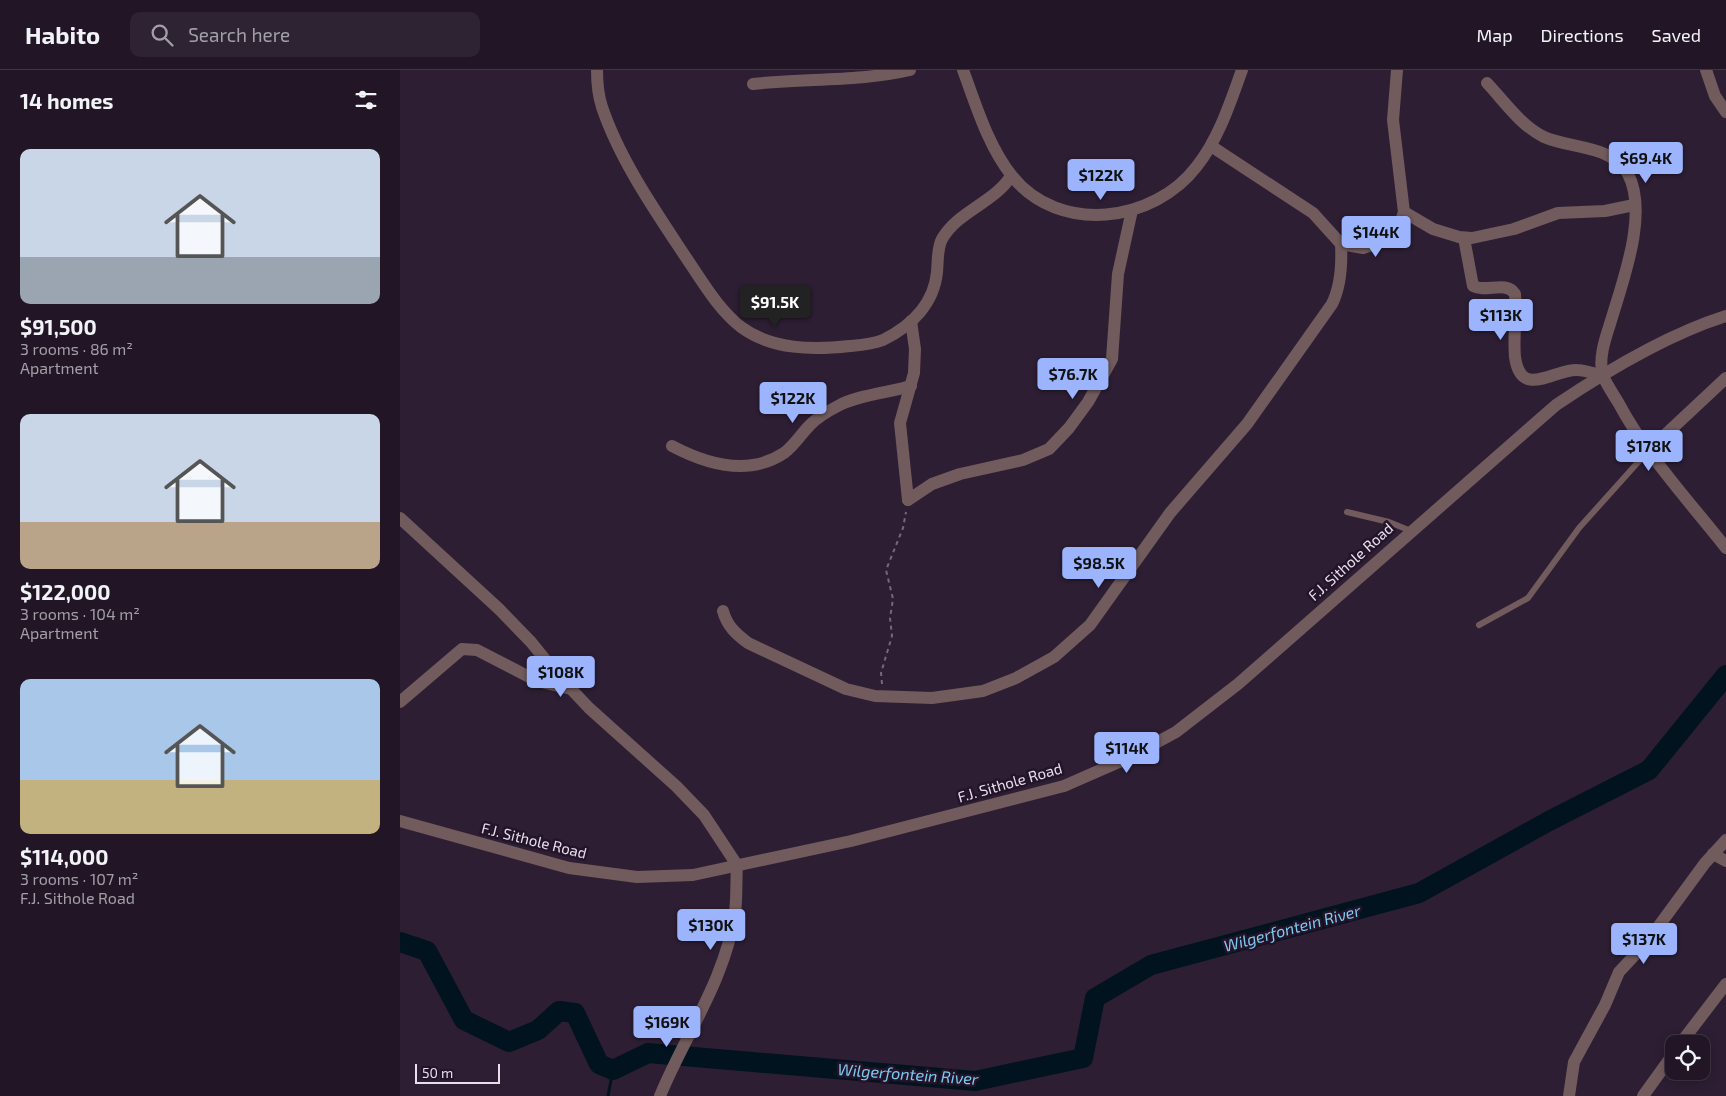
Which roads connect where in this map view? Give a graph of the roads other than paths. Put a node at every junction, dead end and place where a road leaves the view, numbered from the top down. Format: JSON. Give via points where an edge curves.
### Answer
{"nodes":[{"id":1,"x":597,"y":70,"type":"edge"},
{"id":2,"x":910,"y":70,"type":"edge"},
{"id":3,"x":963,"y":70,"type":"edge"},
{"id":4,"x":1242,"y":70,"type":"edge"},
{"id":5,"x":1397,"y":70,"type":"edge"},
{"id":6,"x":1706,"y":70,"type":"edge"},
{"id":7,"x":797,"y":75,"type":"edge"},
{"id":8,"x":1487,"y":83,"type":"dead end"},
{"id":9,"x":753,"y":84,"type":"dead end"},
{"id":10,"x":1726,"y":112,"type":"edge"},
{"id":11,"x":1211,"y":146,"type":"junction"},
{"id":12,"x":1011,"y":176,"type":"junction"},
{"id":13,"x":1634,"y":205,"type":"junction"},
{"id":14,"x":1132,"y":210,"type":"junction"},
{"id":15,"x":1404,"y":212,"type":"junction"},
{"id":16,"x":1464,"y":238,"type":"junction"},
{"id":17,"x":1340,"y":244,"type":"junction"},
{"id":18,"x":1726,"y":316,"type":"edge"},
{"id":19,"x":911,"y":321,"type":"junction"},
{"id":20,"x":1604,"y":376,"type":"junction"},
{"id":21,"x":1726,"y":378,"type":"edge"},
{"id":22,"x":911,"y":386,"type":"junction"},
{"id":23,"x":672,"y":446,"type":"dead end"},
{"id":24,"x":1649,"y":450,"type":"junction"},
{"id":25,"x":1347,"y":512,"type":"dead end"},
{"id":26,"x":400,"y":518,"type":"edge"},
{"id":27,"x":1411,"y":531,"type":"junction"},
{"id":28,"x":1726,"y":548,"type":"edge"},
{"id":29,"x":723,"y":611,"type":"dead end"},
{"id":30,"x":1479,"y":625,"type":"dead end"},
{"id":31,"x":570,"y":689,"type":"junction"},
{"id":32,"x":400,"y":702,"type":"edge"},
{"id":33,"x":400,"y":821,"type":"edge"},
{"id":34,"x":1726,"y":840,"type":"edge"},
{"id":35,"x":1713,"y":854,"type":"junction"},
{"id":36,"x":1726,"y":861,"type":"edge"},
{"id":37,"x":737,"y":866,"type":"junction"},
{"id":38,"x":1726,"y":984,"type":"edge"},
{"id":39,"x":1687,"y":1035,"type":"edge"},
{"id":40,"x":1665,"y":1065,"type":"edge"},
{"id":41,"x":660,"y":1096,"type":"edge"},
{"id":42,"x":1569,"y":1096,"type":"edge"},
{"id":43,"x":1643,"y":1096,"type":"edge"}],
"edges":[{"from":1,"to":19,"type":"street","via":[[602,108],[638,181],[710,292],[741,327],[758,337],[798,349],[821,349],[882,340]]},
{"from":2,"to":7,"type":"street","via":[[853,78]]},
{"from":3,"to":12,"type":"street","via":[[984,128]]},
{"from":4,"to":11,"type":"street"},
{"from":5,"to":15,"type":"street","via":[[1393,120]]},
{"from":6,"to":10,"type":"street","via":[[1715,96]]},
{"from":7,"to":9,"type":"street"},
{"from":8,"to":13,"type":"street","via":[[1523,122],[1544,136],[1603,153],[1622,164],[1632,182]]},
{"from":11,"to":14,"type":"street","via":[[1183,181],[1162,197]]},
{"from":11,"to":17,"type":"street","via":[[1312,213]]},
{"from":12,"to":14,"type":"street","via":[[1028,193],[1071,213],[1090,216]]},
{"from":12,"to":19,"type":"street","via":[[1003,189],[952,227],[941,240],[933,293],[928,304]]},
{"from":13,"to":16,"type":"street","via":[[1605,211],[1558,213],[1514,229]]},
{"from":13,"to":20,"type":"street","via":[[1633,246],[1604,343]]},
{"from":14,"to":22,"type":"street","via":[[1118,274],[1112,359],[1088,402],[1048,450],[1023,460],[960,474],[932,484],[908,500],[900,422]]},
{"from":15,"to":16,"type":"street","via":[[1433,229]]},
{"from":15,"to":17,"type":"street","via":[[1399,227],[1387,238],[1363,248]]},
{"from":16,"to":20,"type":"street","via":[[1473,286],[1479,289],[1504,287],[1515,294],[1516,358],[1522,374],[1532,380],[1577,370]]},
{"from":17,"to":29,"type":"street","via":[[1339,280],[1332,304],[1247,424],[1170,513],[1090,625],[1054,656],[1016,678],[983,691],[932,698],[875,696],[846,689],[748,643],[726,622]]},
{"from":18,"to":20,"type":"street","name":"F.J. Sithole Road","via":[[1699,324]]},
{"from":19,"to":22,"type":"street","via":[[915,349]]},
{"from":20,"to":24,"type":"street","via":[[1626,417]]},
{"from":20,"to":27,"type":"street","name":"F.J. Sithole Road","via":[[1556,405]]},
{"from":21,"to":24,"type":"street"},
{"from":22,"to":23,"type":"street","via":[[840,404],[812,424],[784,452],[768,461],[720,466]]},
{"from":24,"to":28,"type":"street"},
{"from":24,"to":30,"type":"lane","via":[[1579,528],[1528,598]]},
{"from":25,"to":27,"type":"lane"},
{"from":26,"to":31,"type":"street","via":[[499,609]]},
{"from":27,"to":37,"type":"street","name":"F.J. Sithole Road","via":[[1238,684],[1176,732],[1128,758],[1064,786],[1019,799]]},
{"from":31,"to":32,"type":"street","via":[[537,681],[478,650],[467,648]]},
{"from":31,"to":37,"type":"street","via":[[704,815]]},
{"from":33,"to":37,"type":"street","name":"F.J. Sithole Road","via":[[569,868],[637,877],[693,875]]},
{"from":34,"to":35,"type":"street"},
{"from":35,"to":36,"type":"street"},
{"from":35,"to":42,"type":"street","via":[[1647,942],[1619,972],[1574,1062]]},
{"from":37,"to":41,"type":"street","via":[[736,911],[730,939]]},
{"from":38,"to":39,"type":"street"},
{"from":40,"to":43,"type":"street"}]}
